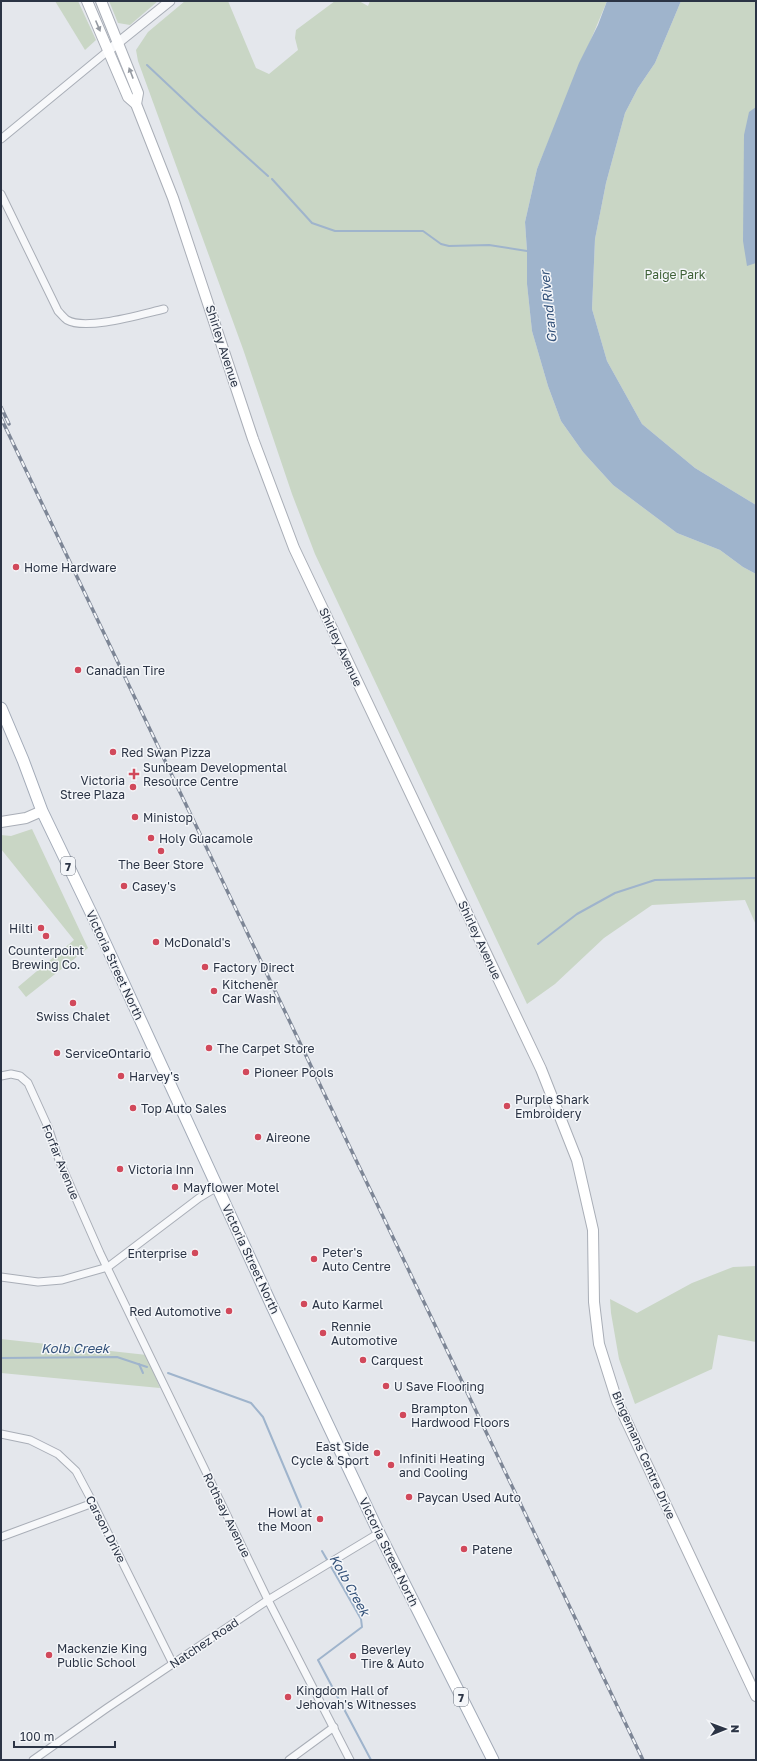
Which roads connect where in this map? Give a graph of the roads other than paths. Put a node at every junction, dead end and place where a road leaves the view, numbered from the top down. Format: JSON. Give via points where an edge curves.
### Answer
{"nodes":[{"id":1,"x":88,"y":1,"type":"edge"},
{"id":2,"x":101,"y":1,"type":"edge"},
{"id":3,"x":170,"y":1,"type":"edge"},
{"id":4,"x":119,"y":43,"type":"junction"},
{"id":5,"x":109,"y":50,"type":"junction"},
{"id":6,"x":136,"y":104,"type":"junction"},
{"id":7,"x":1,"y":139,"type":"edge"},
{"id":8,"x":1,"y":194,"type":"edge"},
{"id":9,"x":164,"y":309,"type":"dead end"},
{"id":10,"x":1,"y":708,"type":"edge"},
{"id":11,"x":42,"y":811,"type":"junction"},
{"id":12,"x":1,"y":822,"type":"edge"},
{"id":13,"x":1,"y":1076,"type":"edge"},
{"id":14,"x":582,"y":1176,"type":"joint"},
{"id":15,"x":217,"y":1187,"type":"junction"},
{"id":16,"x":108,"y":1268,"type":"junction"},
{"id":17,"x":1,"y":1277,"type":"edge"},
{"id":18,"x":1,"y":1434,"type":"edge"},
{"id":19,"x":93,"y":1503,"type":"junction"},
{"id":20,"x":379,"y":1533,"type":"junction"},
{"id":21,"x":1,"y":1538,"type":"edge"},
{"id":22,"x":268,"y":1600,"type":"junction"},
{"id":23,"x":173,"y":1664,"type":"junction"},
{"id":24,"x":756,"y":1696,"type":"edge"},
{"id":25,"x":334,"y":1727,"type":"junction"},
{"id":26,"x":33,"y":1760,"type":"edge"},
{"id":27,"x":289,"y":1760,"type":"edge"},
{"id":28,"x":350,"y":1760,"type":"edge"},
{"id":29,"x":493,"y":1760,"type":"edge"}],
"edges":[{"from":1,"to":5,"type":"main road","name":"Shirley Avenue","one_way":true},
{"from":2,"to":4,"type":"main road","name":"Shirley Avenue"},
{"from":3,"to":4,"type":"street"},
{"from":4,"to":5,"type":"street"},
{"from":6,"to":4,"type":"main road","name":"Shirley Avenue","one_way":true,"via":[[138,92]]},
{"from":5,"to":6,"type":"main road","name":"Shirley Avenue","via":[[128,97]]},
{"from":5,"to":7,"type":"street"},
{"from":6,"to":14,"type":"main road","name":"Shirley Avenue","via":[[173,198],[254,439],[294,548],[541,1069]]},
{"from":8,"to":9,"type":"street","via":[[58,312],[67,320],[82,324],[100,323]]},
{"from":10,"to":11,"type":"main road","name":"Victoria Street North","number":"7"},
{"from":11,"to":12,"type":"main road","via":[[26,818]]},
{"from":11,"to":15,"type":"main road","name":"Victoria Street North","number":"7"},
{"from":13,"to":16,"type":"street","name":"Forfar Avenue","via":[[20,1076],[28,1083],[48,1127],[59,1160]]},
{"from":14,"to":24,"type":"main road","name":"Bingemans Centre Drive","via":[[593,1230],[594,1302],[599,1344],[617,1401]]},
{"from":15,"to":16,"type":"street"},
{"from":15,"to":20,"type":"main road","name":"Victoria Street North","number":"7"},
{"from":16,"to":17,"type":"street","via":[[62,1280],[38,1282]]},
{"from":16,"to":22,"type":"street","name":"Rothsay Avenue"},
{"from":18,"to":19,"type":"street","name":"Carson Drive","via":[[30,1440],[58,1454],[76,1471]]},
{"from":19,"to":21,"type":"street"},
{"from":19,"to":23,"type":"street","name":"Carson Drive"},
{"from":20,"to":22,"type":"street","name":"Natchez Road"},
{"from":20,"to":29,"type":"main road","name":"Victoria Street North","number":"7"},
{"from":22,"to":23,"type":"street","name":"Natchez Road"},
{"from":22,"to":25,"type":"street","name":"Rothsay Avenue"},
{"from":23,"to":26,"type":"street","name":"Natchez Road"},
{"from":25,"to":27,"type":"street"},
{"from":25,"to":28,"type":"street","name":"Rothsay Avenue"}]}
